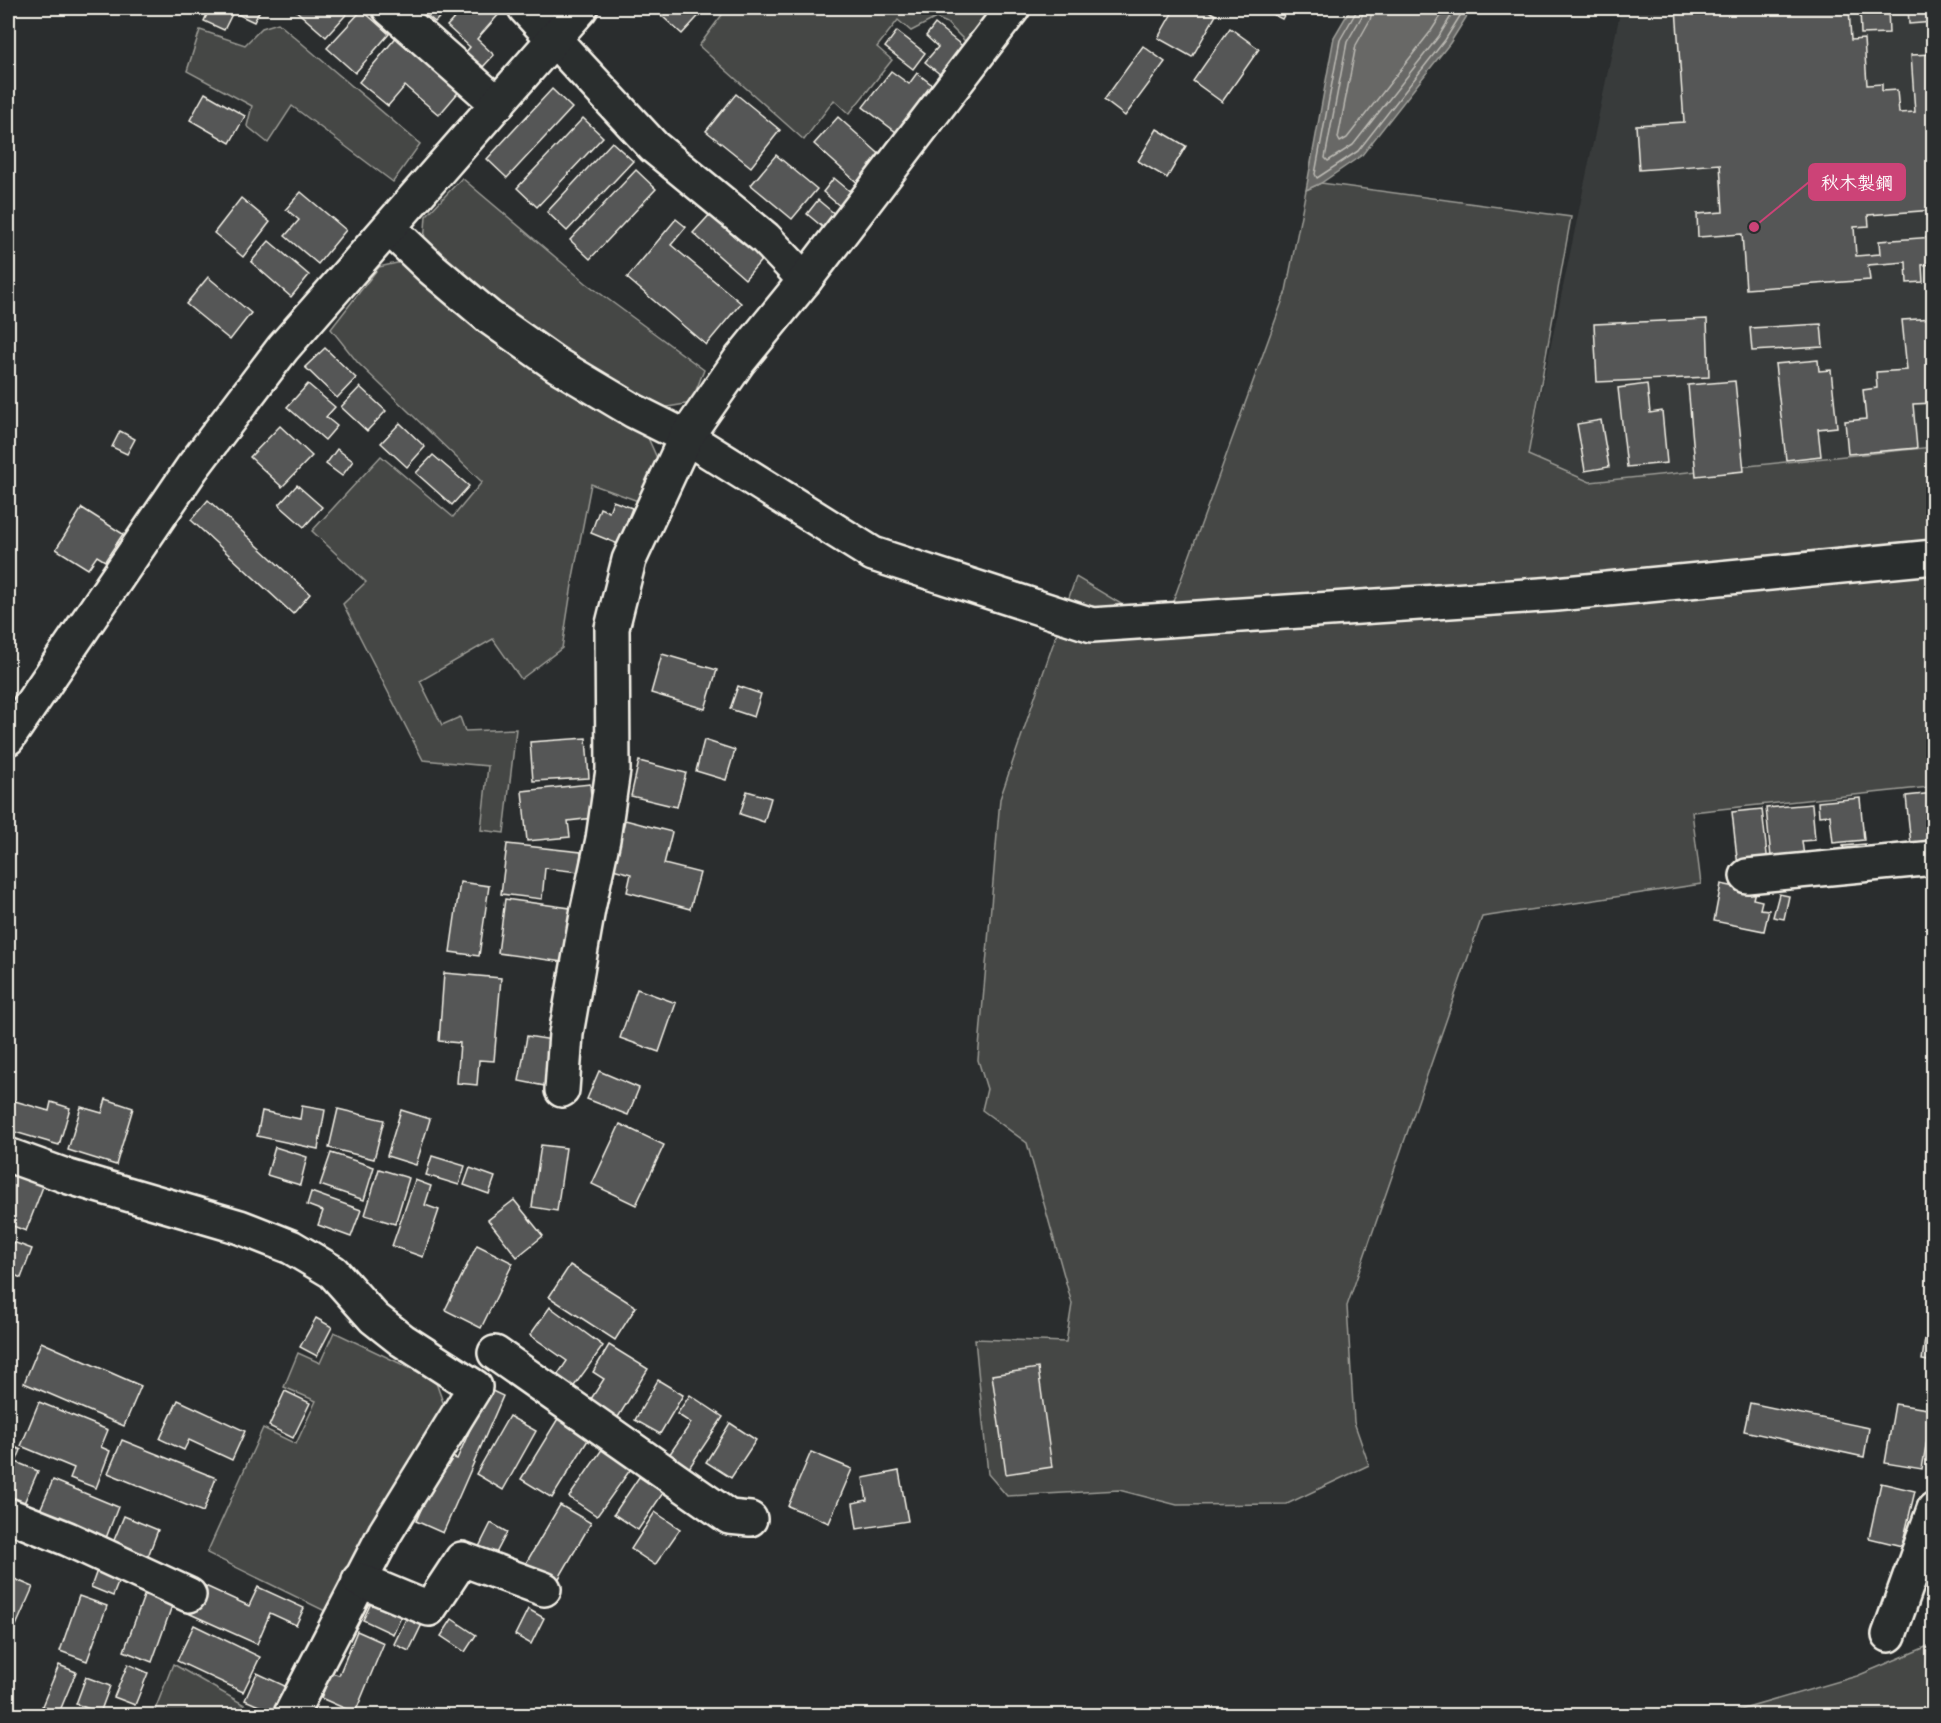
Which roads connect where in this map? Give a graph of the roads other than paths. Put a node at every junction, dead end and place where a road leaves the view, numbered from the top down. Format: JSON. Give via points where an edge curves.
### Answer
{"nodes":[{"id":1,"x":389,"y":8,"type":"edge"},
{"id":2,"x":525,"y":8,"type":"edge"},
{"id":3,"x":581,"y":8,"type":"edge"},
{"id":4,"x":1013,"y":8,"type":"edge"},
{"id":5,"x":554,"y":39,"type":"junction"},
{"id":6,"x":498,"y":104,"type":"junction"},
{"id":7,"x":389,"y":228,"type":"junction"},
{"id":8,"x":804,"y":280,"type":"junction"},
{"id":9,"x":686,"y":437,"type":"junction"},
{"id":10,"x":1934,"y":557,"type":"edge"},
{"id":11,"x":8,"y":738,"type":"edge"},
{"id":12,"x":1934,"y":858,"type":"edge"},
{"id":13,"x":1747,"y":876,"type":"dead end"},
{"id":14,"x":562,"y":1090,"type":"dead end"},
{"id":15,"x":8,"y":1155,"type":"edge"},
{"id":16,"x":495,"y":1353,"type":"dead end"},
{"id":17,"x":1934,"y":1509,"type":"edge"},
{"id":18,"x":8,"y":1515,"type":"edge"},
{"id":19,"x":750,"y":1519,"type":"dead end"},
{"id":20,"x":359,"y":1580,"type":"junction"},
{"id":21,"x":544,"y":1589,"type":"dead end"},
{"id":22,"x":189,"y":1595,"type":"dead end"},
{"id":23,"x":1889,"y":1635,"type":"dead end"},
{"id":24,"x":290,"y":1716,"type":"edge"}],
"edges":[{"from":1,"to":6,"type":"street"},
{"from":2,"to":5,"type":"street"},
{"from":3,"to":5,"type":"street"},
{"from":4,"to":8,"type":"street"},
{"from":5,"to":6,"type":"street"},
{"from":5,"to":8,"type":"street","via":[[654,147],[765,238]]},
{"from":6,"to":7,"type":"street"},
{"from":7,"to":9,"type":"street","via":[[489,317],[547,358],[634,411]]},
{"from":7,"to":11,"type":"street","via":[[283,348],[192,468]]},
{"from":8,"to":9,"type":"street","via":[[739,361]]},
{"from":9,"to":10,"type":"street","via":[[873,554],[1092,625],[1556,594]]},
{"from":9,"to":14,"type":"street","via":[[629,560],[612,628],[613,770],[566,1034]]},
{"from":12,"to":13,"type":"street"},
{"from":15,"to":20,"type":"street","via":[[240,1227],[291,1247],[333,1272],[374,1318],[402,1340],[475,1387]]},
{"from":16,"to":19,"type":"street","via":[[729,1517]]},
{"from":17,"to":23,"type":"street"},
{"from":18,"to":22,"type":"street"},
{"from":20,"to":21,"type":"street","via":[[429,1609],[462,1559]]},
{"from":20,"to":24,"type":"street"}]}
